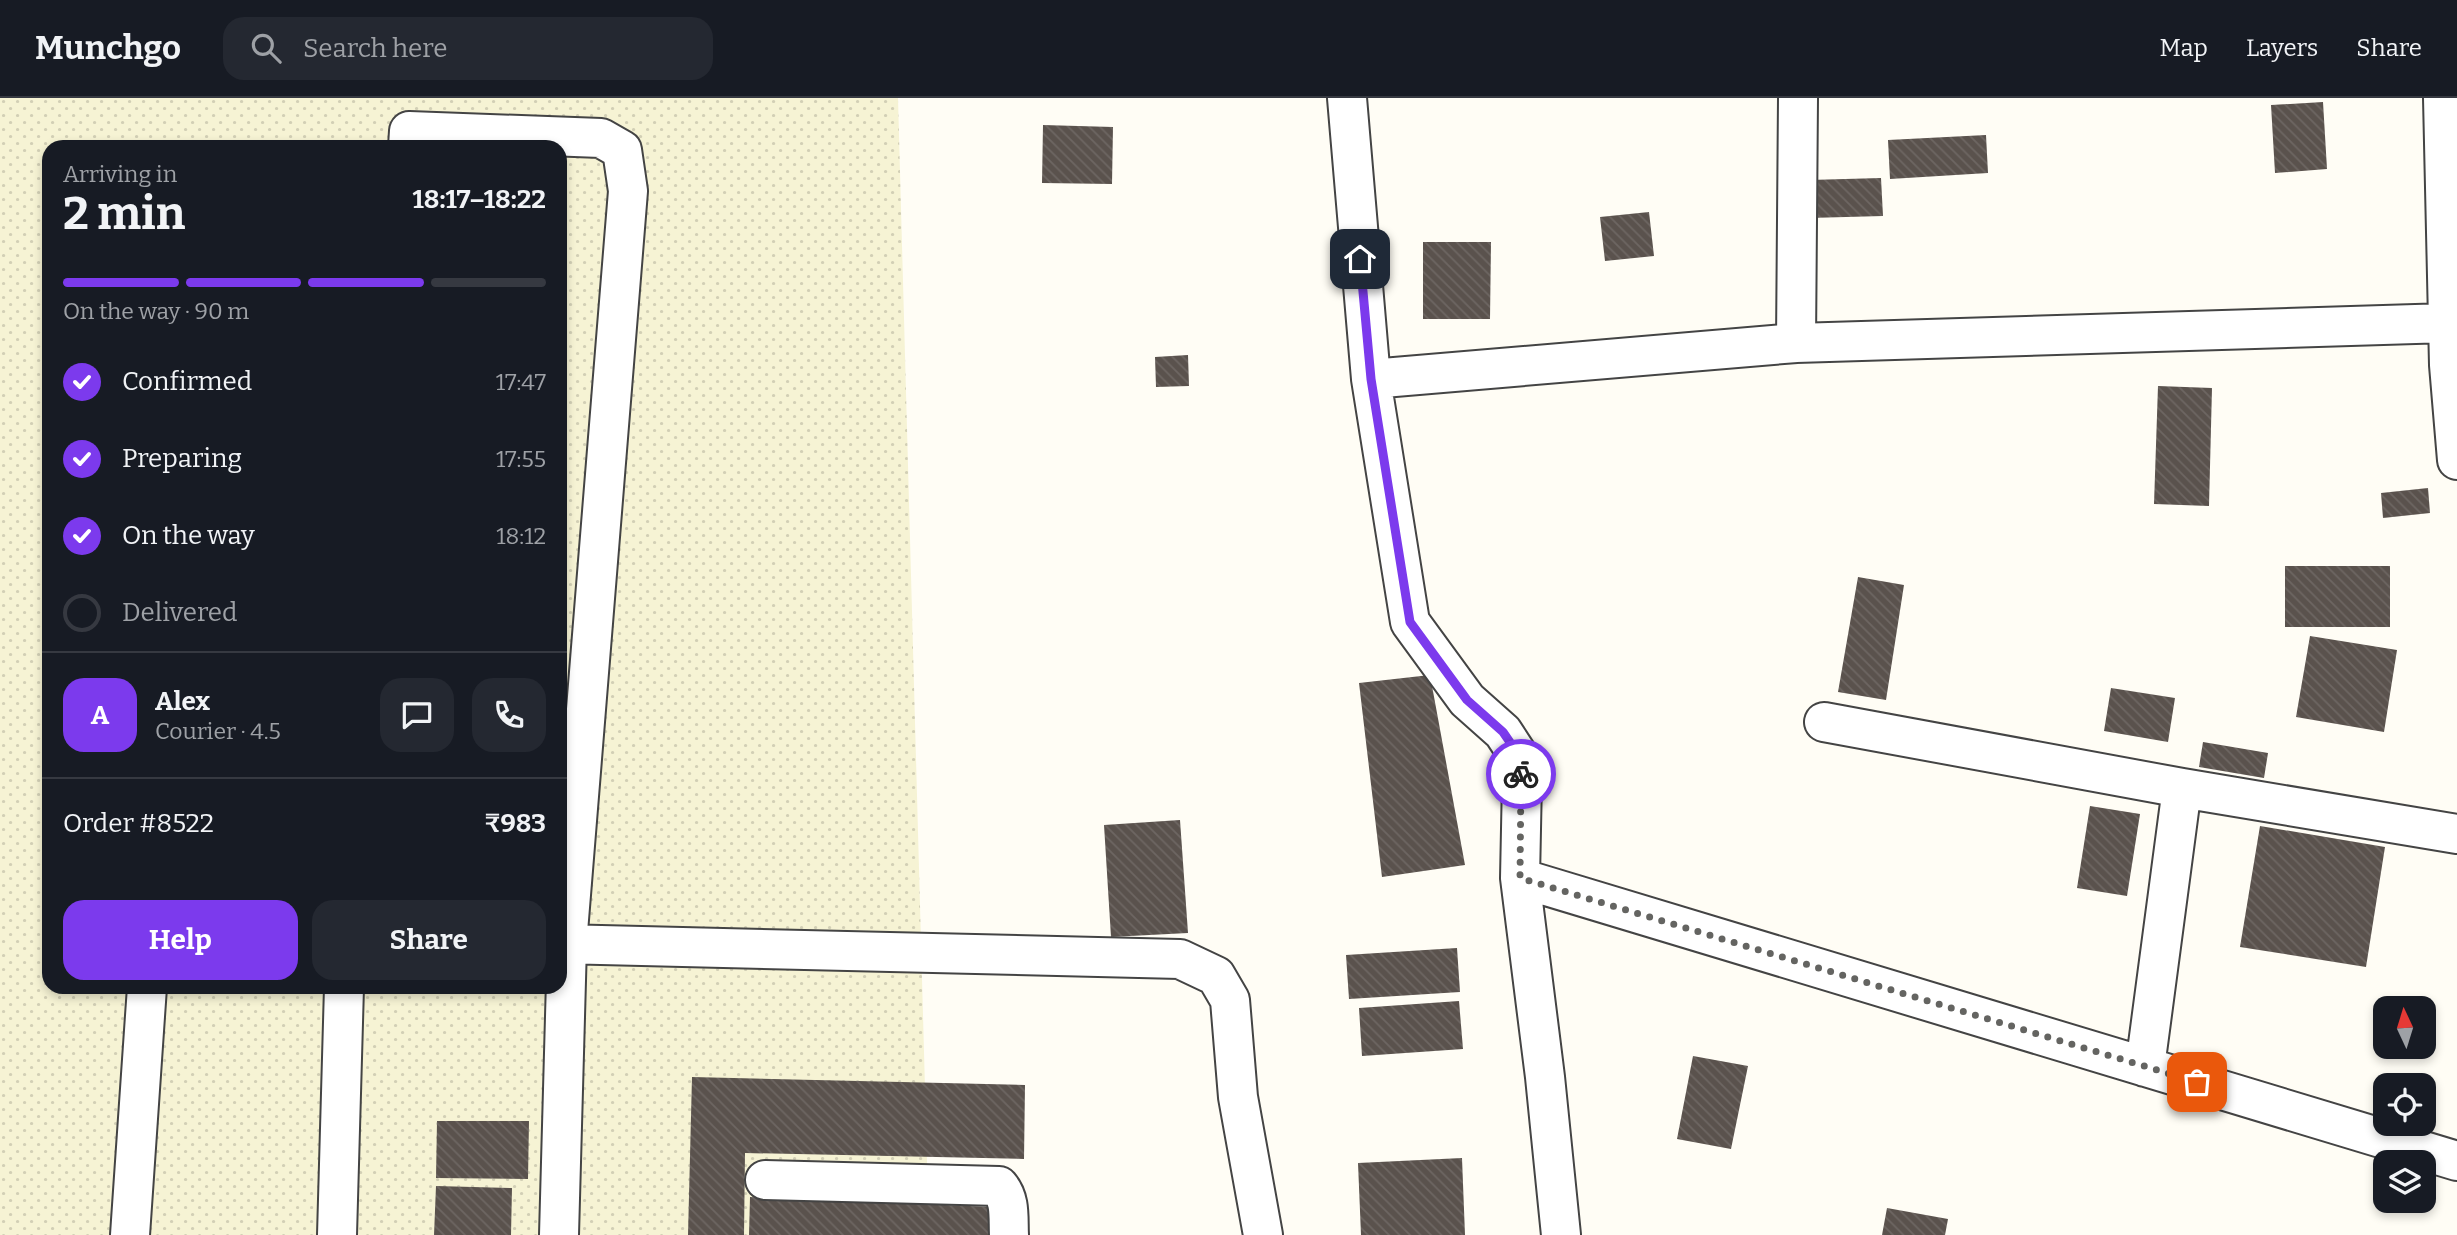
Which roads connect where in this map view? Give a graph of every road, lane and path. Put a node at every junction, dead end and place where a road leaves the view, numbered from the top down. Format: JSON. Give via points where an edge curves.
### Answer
{"nodes":[{"id":1,"x":1347,"y":98,"type":"edge"},
{"id":2,"x":1798,"y":98,"type":"edge"},
{"id":3,"x":2443,"y":98,"type":"edge"},
{"id":4,"x":408,"y":140,"type":"edge"},
{"id":5,"x":2448,"y":323,"type":"junction"},
{"id":6,"x":1796,"y":343,"type":"junction"},
{"id":7,"x":1371,"y":379,"type":"junction"},
{"id":8,"x":2457,"y":460,"type":"edge"},
{"id":9,"x":1824,"y":722,"type":"dead end"},
{"id":10,"x":2182,"y":788,"type":"junction"},
{"id":11,"x":2457,"y":834,"type":"edge"},
{"id":12,"x":1520,"y":878,"type":"junction"},
{"id":13,"x":567,"y":898,"type":"edge"},
{"id":14,"x":567,"y":944,"type":"edge"},
{"id":15,"x":147,"y":994,"type":"edge"},
{"id":16,"x":344,"y":994,"type":"edge"},
{"id":17,"x":562,"y":994,"type":"edge"},
{"id":18,"x":2145,"y":1066,"type":"junction"},
{"id":19,"x":2457,"y":1161,"type":"edge"},
{"id":20,"x":765,"y":1180,"type":"dead end"},
{"id":21,"x":130,"y":1235,"type":"edge"},
{"id":22,"x":337,"y":1235,"type":"edge"},
{"id":23,"x":559,"y":1235,"type":"edge"},
{"id":24,"x":1009,"y":1235,"type":"edge"},
{"id":25,"x":1263,"y":1235,"type":"edge"},
{"id":26,"x":1561,"y":1235,"type":"edge"}],
"edges":[{"from":1,"to":7,"type":"street"},
{"from":2,"to":6,"type":"street"},
{"from":3,"to":5,"type":"street"},
{"from":4,"to":13,"type":"street","via":[[409,131],[601,138],[622,150],[628,191]]},
{"from":5,"to":6,"type":"street"},
{"from":5,"to":8,"type":"street"},
{"from":6,"to":7,"type":"street"},
{"from":7,"to":12,"type":"street","via":[[1410,622],[1467,700],[1503,732],[1516,751],[1522,780]]},
{"from":9,"to":10,"type":"street"},
{"from":10,"to":11,"type":"street"},
{"from":10,"to":18,"type":"street"},
{"from":12,"to":18,"type":"street"},
{"from":12,"to":26,"type":"street"},
{"from":14,"to":25,"type":"street","via":[[1181,959],[1216,976],[1230,1000],[1238,1097]]},
{"from":15,"to":21,"type":"street"},
{"from":16,"to":22,"type":"street"},
{"from":17,"to":23,"type":"street"},
{"from":18,"to":19,"type":"street"},
{"from":20,"to":24,"type":"street","via":[[999,1186],[1006,1194]]}]}
